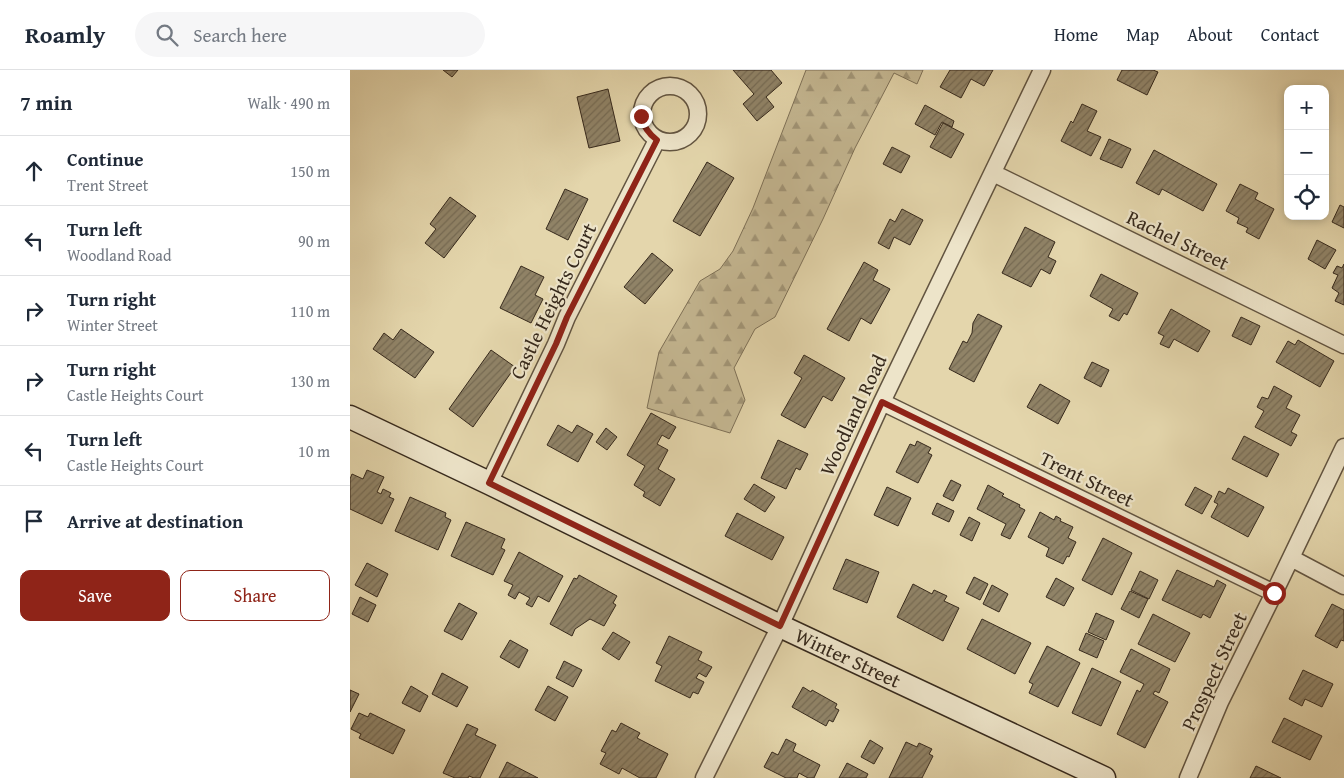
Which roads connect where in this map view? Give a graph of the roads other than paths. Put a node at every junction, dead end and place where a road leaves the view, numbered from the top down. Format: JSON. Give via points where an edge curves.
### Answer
{"nodes":[{"id":1,"x":1042,"y":70,"type":"edge"},
{"id":2,"x":657,"y":140,"type":"dead end"},
{"id":3,"x":993,"y":173,"type":"junction"},
{"id":4,"x":1344,"y":346,"type":"edge"},
{"id":5,"x":882,"y":402,"type":"junction"},
{"id":6,"x":350,"y":417,"type":"edge"},
{"id":7,"x":1344,"y":447,"type":"edge"},
{"id":8,"x":489,"y":483,"type":"junction"},
{"id":9,"x":1291,"y":558,"type":"junction"},
{"id":10,"x":1344,"y":586,"type":"edge"},
{"id":11,"x":1274,"y":593,"type":"junction"},
{"id":12,"x":780,"y":626,"type":"junction"},
{"id":13,"x":704,"y":778,"type":"edge"},
{"id":14,"x":1104,"y":778,"type":"edge"},
{"id":15,"x":1188,"y":778,"type":"edge"}],
"edges":[{"from":1,"to":3,"type":"street","name":"Woodland Road"},
{"from":2,"to":8,"type":"street","name":"Castle Heights Court","via":[[567,317]]},
{"from":3,"to":4,"type":"street","name":"Rachel Street"},
{"from":3,"to":5,"type":"street","name":"Woodland Road"},
{"from":5,"to":11,"type":"street","name":"Trent Street"},
{"from":5,"to":12,"type":"street","name":"Woodland Road"},
{"from":6,"to":8,"type":"main road","name":"Winter Street"},
{"from":7,"to":9,"type":"street","name":"Prospect Street"},
{"from":8,"to":12,"type":"main road","name":"Winter Street"},
{"from":9,"to":10,"type":"street"},
{"from":9,"to":11,"type":"street","name":"Prospect Street"},
{"from":11,"to":15,"type":"street","name":"Prospect Street","via":[[1220,702]]},
{"from":12,"to":13,"type":"street","name":"Woodland Road"},
{"from":12,"to":14,"type":"main road","name":"Winter Street"}]}
